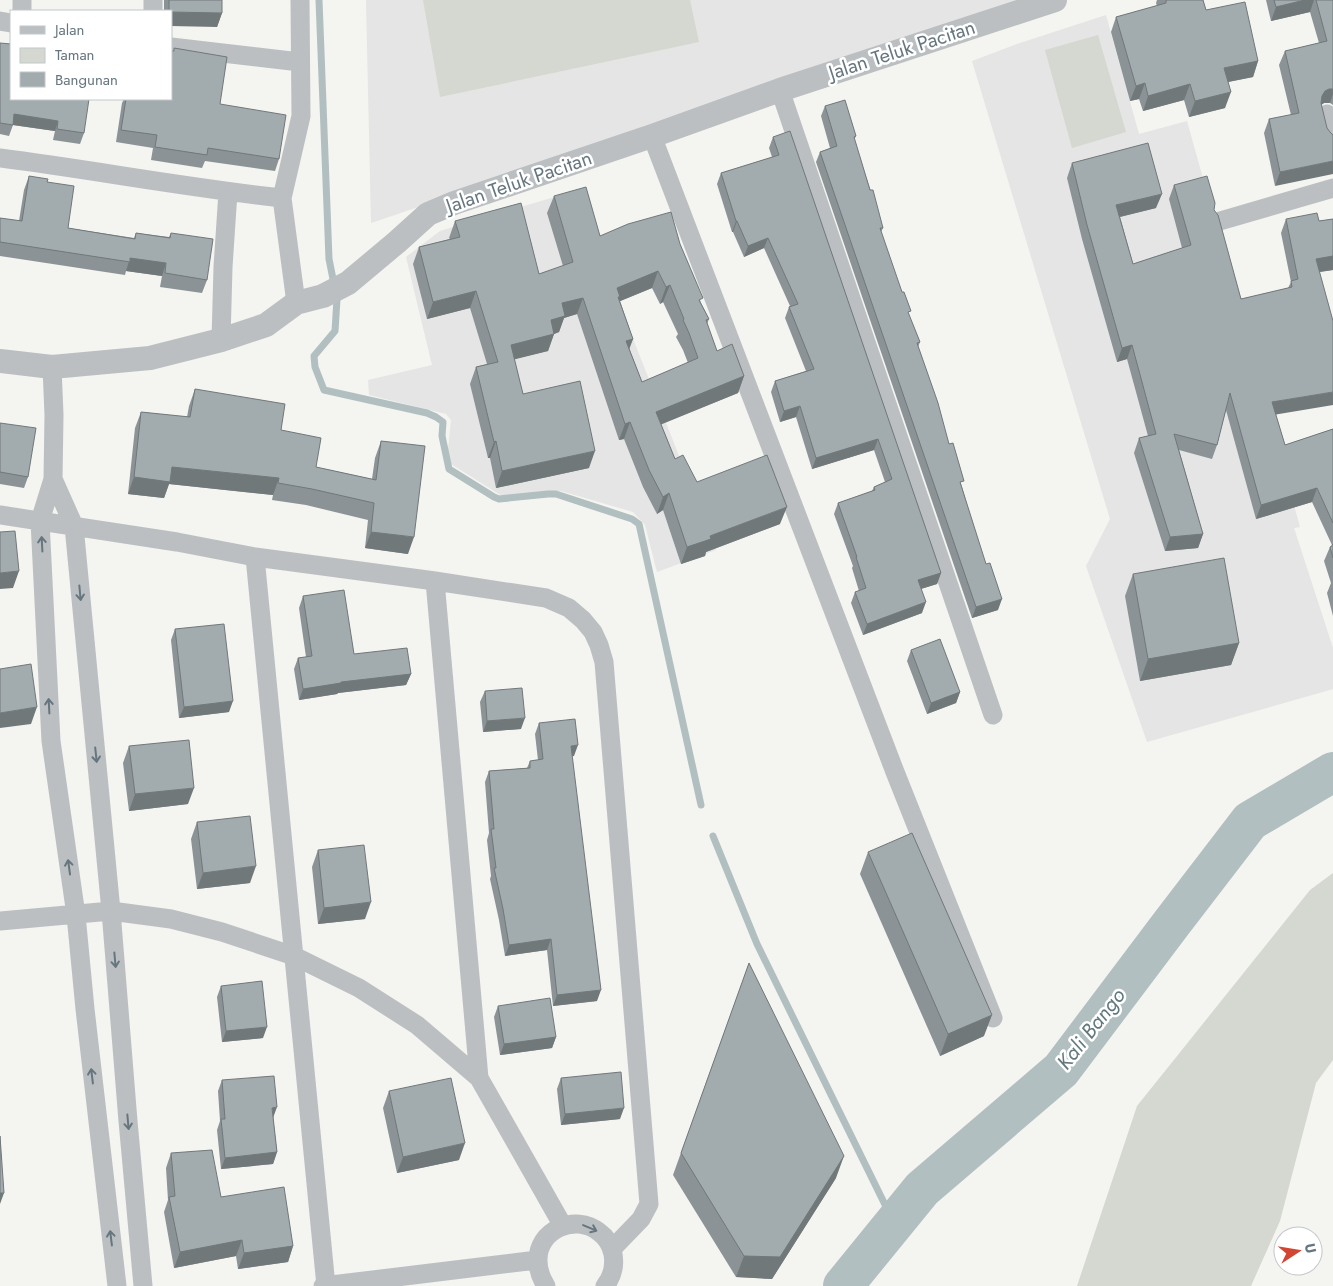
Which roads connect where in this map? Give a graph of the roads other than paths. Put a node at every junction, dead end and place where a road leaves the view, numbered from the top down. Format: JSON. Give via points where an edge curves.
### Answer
{"nodes":[{"id":1,"x":300,"y":0,"type":"edge"},
{"id":2,"x":1055,"y":0,"type":"edge"},
{"id":3,"x":172,"y":47,"type":"edge"},
{"id":4,"x":300,"y":62,"type":"junction"},
{"id":5,"x":780,"y":90,"type":"junction"},
{"id":6,"x":1327,"y":114,"type":"dead end"},
{"id":7,"x":652,"y":136,"type":"junction"},
{"id":8,"x":1333,"y":139,"type":"edge"},
{"id":9,"x":0,"y":158,"type":"edge"},
{"id":10,"x":1333,"y":188,"type":"edge"},
{"id":11,"x":228,"y":192,"type":"junction"},
{"id":12,"x":282,"y":198,"type":"junction"},
{"id":13,"x":1220,"y":221,"type":"edge"},
{"id":14,"x":296,"y":303,"type":"junction"},
{"id":15,"x":221,"y":340,"type":"junction"},
{"id":16,"x":0,"y":361,"type":"edge"},
{"id":17,"x":52,"y":367,"type":"junction"},
{"id":18,"x":54,"y":479,"type":"junction"},
{"id":19,"x":0,"y":515,"type":"edge"},
{"id":20,"x":40,"y":521,"type":"junction"},
{"id":21,"x":74,"y":526,"type":"junction"},
{"id":22,"x":254,"y":557,"type":"junction"},
{"id":23,"x":435,"y":580,"type":"junction"},
{"id":24,"x":993,"y":715,"type":"dead end"},
{"id":25,"x":111,"y":911,"type":"junction"},
{"id":26,"x":76,"y":915,"type":"junction"},
{"id":27,"x":0,"y":921,"type":"edge"},
{"id":28,"x":294,"y":956,"type":"junction"},
{"id":29,"x":993,"y":1018,"type":"dead end"},
{"id":30,"x":479,"y":1078,"type":"junction"},
{"id":31,"x":563,"y":1226,"type":"junction"},
{"id":32,"x":612,"y":1249,"type":"junction"},
{"id":33,"x":537,"y":1260,"type":"junction"},
{"id":34,"x":117,"y":1286,"type":"edge"},
{"id":35,"x":143,"y":1286,"type":"edge"},
{"id":36,"x":324,"y":1286,"type":"edge"},
{"id":37,"x":546,"y":1286,"type":"edge"},
{"id":38,"x":605,"y":1286,"type":"edge"}],
"edges":[{"from":1,"to":4,"type":"street"},
{"from":2,"to":5,"type":"street","name":"Jalan Teluk Pacitan"},
{"from":3,"to":4,"type":"street"},
{"from":4,"to":12,"type":"street","via":[[301,116]]},
{"from":5,"to":7,"type":"street","name":"Jalan Teluk Pacitan"},
{"from":5,"to":24,"type":"street"},
{"from":6,"to":8,"type":"street"},
{"from":7,"to":14,"type":"street","name":"Jalan Teluk Pacitan","via":[[428,214],[398,242],[353,274]]},
{"from":7,"to":29,"type":"street","via":[[895,772]]},
{"from":9,"to":11,"type":"street"},
{"from":10,"to":13,"type":"street"},
{"from":11,"to":12,"type":"street"},
{"from":11,"to":15,"type":"street"},
{"from":12,"to":14,"type":"street"},
{"from":14,"to":15,"type":"street","name":"Jalan Teluk Pacitan","via":[[266,325]]},
{"from":15,"to":17,"type":"street","name":"Jalan Teluk Pacitan","via":[[150,358]]},
{"from":16,"to":17,"type":"street","name":"Jalan Teluk Pacitan"},
{"from":17,"to":18,"type":"street"},
{"from":18,"to":20,"type":"street"},
{"from":18,"to":21,"type":"street"},
{"from":19,"to":20,"type":"street"},
{"from":20,"to":21,"type":"street"},
{"from":26,"to":20,"type":"street","one_way":true,"via":[[51,741]]},
{"from":21,"to":22,"type":"street"},
{"from":21,"to":25,"type":"street","one_way":true},
{"from":22,"to":23,"type":"street"},
{"from":22,"to":28,"type":"street"},
{"from":23,"to":30,"type":"street"},
{"from":23,"to":32,"type":"street","via":[[546,598],[569,608],[583,620],[600,645],[604,662],[649,1204],[641,1219]]},
{"from":25,"to":26,"type":"street"},
{"from":25,"to":28,"type":"street","via":[[171,919]]},
{"from":25,"to":35,"type":"street","one_way":true},
{"from":26,"to":27,"type":"street"},
{"from":34,"to":26,"type":"street","one_way":true},
{"from":28,"to":30,"type":"street","via":[[359,988],[418,1025]]},
{"from":28,"to":36,"type":"street"},
{"from":30,"to":31,"type":"street"},
{"from":31,"to":32,"type":"street","one_way":true,"via":[[578,1223],[592,1227],[604,1236]]},
{"from":31,"to":33,"type":"street","via":[[550,1233],[541,1245]]},
{"from":32,"to":38,"type":"street","via":[[614,1264],[611,1279]]},
{"from":33,"to":36,"type":"street"},
{"from":33,"to":37,"type":"street","via":[[539,1275]]}]}
